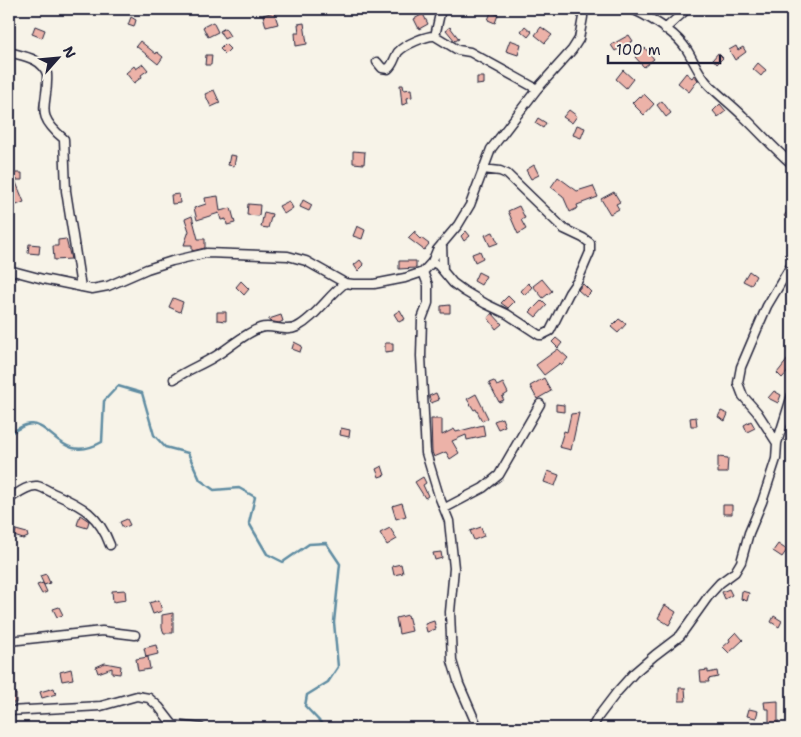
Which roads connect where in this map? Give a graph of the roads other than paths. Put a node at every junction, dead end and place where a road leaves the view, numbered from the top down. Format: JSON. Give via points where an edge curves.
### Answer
{"nodes":[{"id":1,"x":441,"y":9,"type":"edge"},
{"id":2,"x":582,"y":9,"type":"edge"},
{"id":3,"x":632,"y":9,"type":"edge"},
{"id":4,"x":687,"y":9,"type":"edge"},
{"id":5,"x":664,"y":29,"type":"junction"},
{"id":6,"x":435,"y":36,"type":"junction"},
{"id":7,"x":9,"y":52,"type":"edge"},
{"id":8,"x":377,"y":62,"type":"dead end"},
{"id":9,"x":537,"y":88,"type":"junction"},
{"id":10,"x":792,"y":164,"type":"edge"},
{"id":11,"x":483,"y":169,"type":"junction"},
{"id":12,"x":442,"y":244,"type":"junction"},
{"id":13,"x":432,"y":262,"type":"junction"},
{"id":14,"x":792,"y":264,"type":"edge"},
{"id":15,"x":9,"y":270,"type":"edge"},
{"id":16,"x":444,"y":270,"type":"junction"},
{"id":17,"x":423,"y":272,"type":"junction"},
{"id":18,"x":345,"y":283,"type":"junction"},
{"id":19,"x":81,"y":287,"type":"junction"},
{"id":20,"x":174,"y":379,"type":"dead end"},
{"id":21,"x":792,"y":394,"type":"edge"},
{"id":22,"x":540,"y":404,"type":"dead end"},
{"id":23,"x":777,"y":443,"type":"junction"},
{"id":24,"x":9,"y":498,"type":"edge"},
{"id":25,"x":445,"y":508,"type":"junction"},
{"id":26,"x":110,"y":545,"type":"dead end"},
{"id":27,"x":135,"y":635,"type":"dead end"},
{"id":28,"x":9,"y":641,"type":"edge"},
{"id":29,"x":9,"y":711,"type":"edge"},
{"id":30,"x":201,"y":728,"type":"edge"},
{"id":31,"x":478,"y":728,"type":"edge"},
{"id":32,"x":592,"y":728,"type":"edge"}],
"edges":[{"from":1,"to":6,"type":"street"},
{"from":2,"to":9,"type":"street","via":[[579,39]]},
{"from":3,"to":5,"type":"street"},
{"from":4,"to":5,"type":"street"},
{"from":5,"to":10,"type":"street","via":[[686,48],[708,84]]},
{"from":6,"to":8,"type":"street","via":[[424,37],[400,50],[393,66],[388,69]]},
{"from":6,"to":9,"type":"street"},
{"from":7,"to":19,"type":"street","via":[[26,56],[46,70],[45,114],[47,122],[64,139],[66,191]]},
{"from":9,"to":11,"type":"street","via":[[491,150]]},
{"from":11,"to":12,"type":"street","via":[[470,205]]},
{"from":11,"to":16,"type":"street","via":[[507,174],[564,229],[590,243],[590,252],[550,331],[542,335],[464,291]]},
{"from":12,"to":13,"type":"street"},
{"from":12,"to":16,"type":"street"},
{"from":13,"to":16,"type":"street"},
{"from":13,"to":17,"type":"street"},
{"from":14,"to":23,"type":"street","via":[[767,306],[741,367],[738,382]]},
{"from":15,"to":19,"type":"street"},
{"from":17,"to":18,"type":"street","via":[[374,284]]},
{"from":17,"to":25,"type":"street","via":[[428,285],[420,356],[426,453]]},
{"from":18,"to":19,"type":"street","via":[[306,261],[288,256],[207,253],[147,269],[99,288]]},
{"from":18,"to":20,"type":"street","via":[[295,328],[257,329]]},
{"from":21,"to":23,"type":"street"},
{"from":22,"to":25,"type":"street","via":[[499,475]]},
{"from":23,"to":32,"type":"street","via":[[776,459],[762,502],[735,572],[710,594],[680,636],[634,673]]},
{"from":24,"to":26,"type":"street","via":[[38,486],[77,504],[96,518]]},
{"from":25,"to":31,"type":"street","via":[[454,568],[450,612],[452,661]]},
{"from":27,"to":28,"type":"street","via":[[102,631]]},
{"from":29,"to":30,"type":"street","via":[[101,706],[137,696],[148,698],[173,726]]}]}
